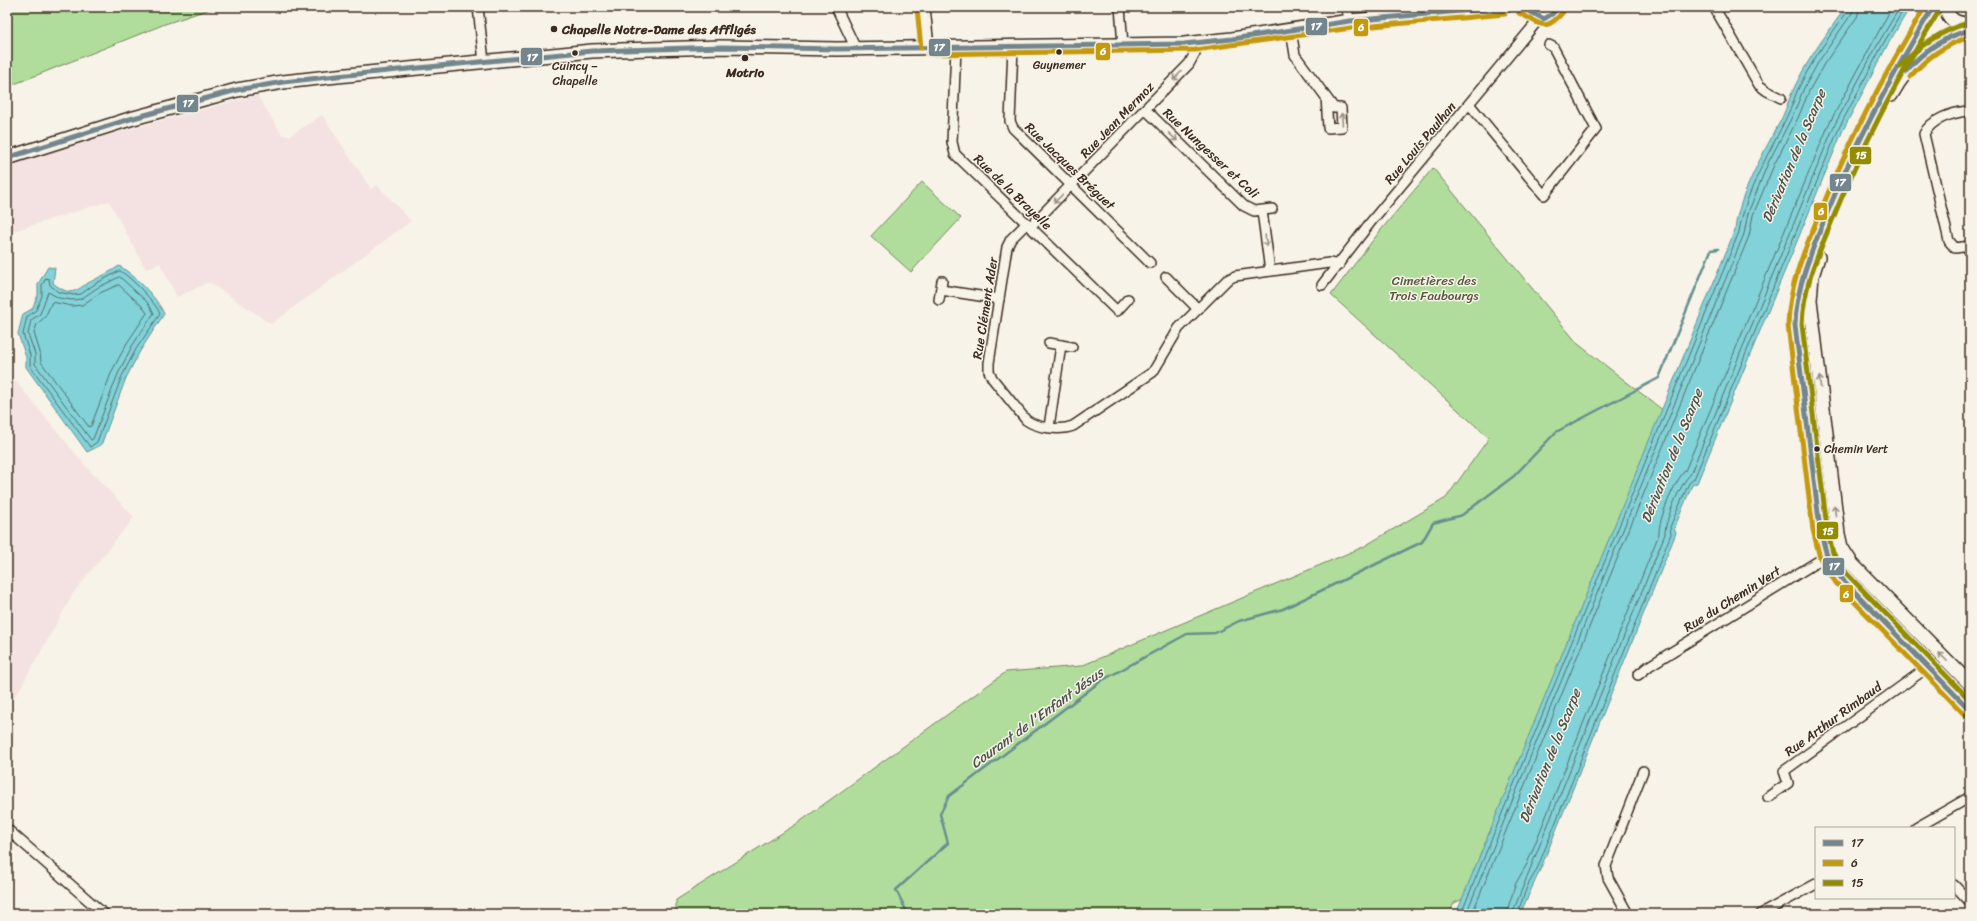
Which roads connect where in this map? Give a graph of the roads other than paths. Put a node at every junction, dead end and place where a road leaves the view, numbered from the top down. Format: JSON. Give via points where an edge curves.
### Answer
{"nodes":[{"id":1,"x":478,"y":7,"type":"edge"},
{"id":2,"x":836,"y":7,"type":"edge"},
{"id":3,"x":924,"y":7,"type":"edge"},
{"id":4,"x":1120,"y":7,"type":"edge"},
{"id":5,"x":1346,"y":7,"type":"edge"},
{"id":6,"x":1504,"y":7,"type":"edge"},
{"id":7,"x":1522,"y":7,"type":"edge"},
{"id":8,"x":1714,"y":7,"type":"edge"},
{"id":9,"x":1933,"y":7,"type":"edge"},
{"id":10,"x":1946,"y":7,"type":"edge"},
{"id":11,"x":1462,"y":9,"type":"edge"},
{"id":12,"x":1555,"y":9,"type":"edge"},
{"id":13,"x":1536,"y":13,"type":"edge"},
{"id":14,"x":1350,"y":21,"type":"junction"},
{"id":15,"x":1970,"y":25,"type":"edge"},
{"id":16,"x":1291,"y":30,"type":"junction"},
{"id":17,"x":1970,"y":30,"type":"edge"},
{"id":18,"x":1195,"y":43,"type":"junction"},
{"id":19,"x":1123,"y":45,"type":"junction"},
{"id":20,"x":1549,"y":45,"type":"dead end"},
{"id":21,"x":928,"y":47,"type":"junction"},
{"id":22,"x":1013,"y":47,"type":"junction"},
{"id":23,"x":856,"y":48,"type":"junction"},
{"id":24,"x":956,"y":48,"type":"junction"},
{"id":25,"x":484,"y":62,"type":"junction"},
{"id":26,"x":1881,"y":96,"type":"junction"},
{"id":27,"x":1326,"y":97,"type":"dead end"},
{"id":28,"x":1781,"y":98,"type":"dead end"},
{"id":29,"x":1470,"y":105,"type":"junction"},
{"id":30,"x":1145,"y":109,"type":"junction"},
{"id":31,"x":1967,"y":111,"type":"dead end"},
{"id":32,"x":130,"y":119,"type":"junction"},
{"id":33,"x":7,"y":152,"type":"edge"},
{"id":34,"x":7,"y":158,"type":"edge"},
{"id":35,"x":1071,"y":186,"type":"junction"},
{"id":36,"x":1272,"y":209,"type":"dead end"},
{"id":37,"x":1262,"y":211,"type":"junction"},
{"id":38,"x":1029,"y":225,"type":"junction"},
{"id":39,"x":1970,"y":246,"type":"edge"},
{"id":40,"x":1150,"y":262,"type":"dead end"},
{"id":41,"x":1339,"y":265,"type":"junction"},
{"id":42,"x":1270,"y":271,"type":"junction"},
{"id":43,"x":1166,"y":277,"type":"dead end"},
{"id":44,"x":1322,"y":285,"type":"dead end"},
{"id":45,"x":999,"y":299,"type":"junction"},
{"id":46,"x":1128,"y":299,"type":"dead end"},
{"id":47,"x":939,"y":300,"type":"dead end"},
{"id":48,"x":1198,"y":309,"type":"junction"},
{"id":49,"x":1049,"y":343,"type":"dead end"},
{"id":50,"x":1061,"y":345,"type":"junction"},
{"id":51,"x":1072,"y":347,"type":"dead end"},
{"id":52,"x":1049,"y":427,"type":"junction"},
{"id":53,"x":1841,"y":547,"type":"junction"},
{"id":54,"x":1827,"y":556,"type":"junction"},
{"id":55,"x":1928,"y":667,"type":"junction"},
{"id":56,"x":1638,"y":675,"type":"dead end"},
{"id":57,"x":1970,"y":684,"type":"edge"},
{"id":58,"x":1970,"y":710,"type":"edge"},
{"id":59,"x":1643,"y":771,"type":"dead end"},
{"id":60,"x":1768,"y":797,"type":"dead end"},
{"id":61,"x":1970,"y":797,"type":"edge"},
{"id":62,"x":1918,"y":827,"type":"edge"},
{"id":63,"x":7,"y":829,"type":"edge"},
{"id":64,"x":1815,"y":885,"type":"edge"},
{"id":65,"x":1955,"y":886,"type":"edge"},
{"id":66,"x":1970,"y":902,"type":"edge"},
{"id":67,"x":104,"y":914,"type":"edge"},
{"id":68,"x":1628,"y":914,"type":"edge"},
{"id":69,"x":1761,"y":914,"type":"edge"}],
"edges":[{"from":1,"to":25,"type":"street"},
{"from":2,"to":23,"type":"street"},
{"from":3,"to":21,"type":"street"},
{"from":4,"to":19,"type":"street"},
{"from":5,"to":14,"type":"street"},
{"from":6,"to":11,"type":"main road"},
{"from":7,"to":13,"type":"main road"},
{"from":8,"to":28,"type":"street","via":[[1759,85]]},
{"from":9,"to":26,"type":"main road"},
{"from":10,"to":15,"type":"main road","via":[[1952,20]]},
{"from":11,"to":14,"type":"main road"},
{"from":12,"to":13,"type":"main road","via":[[1548,18]]},
{"from":13,"to":29,"type":"street","name":"Rue Louis Paulhan"},
{"from":14,"to":16,"type":"main road"},
{"from":15,"to":26,"type":"main road","via":[[1948,32],[1927,43],[1904,65]]},
{"from":16,"to":18,"type":"main road"},
{"from":16,"to":27,"type":"street","via":[[1295,55]]},
{"from":53,"to":17,"type":"main road","one_way":true,"via":[[1810,300],[1815,262],[1856,164],[1900,80],[1912,64],[1930,48],[1948,37]]},
{"from":18,"to":19,"type":"main road"},
{"from":18,"to":30,"type":"street","name":"Rue Jean Mermoz","one_way":true,"via":[[1195,53],[1189,64]]},
{"from":19,"to":22,"type":"main road"},
{"from":20,"to":29,"type":"street","via":[[1553,47],[1596,129],[1544,195]]},
{"from":21,"to":23,"type":"main road"},
{"from":21,"to":24,"type":"main road"},
{"from":22,"to":24,"type":"main road"},
{"from":22,"to":35,"type":"street","name":"Rue Jacques Bréguet","via":[[1011,125]]},
{"from":23,"to":25,"type":"main road","via":[[638,49]]},
{"from":24,"to":38,"type":"street","name":"Rue de la Brayelle","via":[[952,142],[954,150],[958,157]]},
{"from":25,"to":32,"type":"main road","via":[[273,83],[237,90]]},
{"from":26,"to":54,"type":"main road","via":[[1828,210],[1803,273],[1796,301],[1796,331],[1818,514],[1822,544]]},
{"from":29,"to":41,"type":"street","name":"Rue Louis Paulhan"},
{"from":30,"to":35,"type":"street","name":"Rue Jean Mermoz"},
{"from":30,"to":37,"type":"street","name":"Rue Nungesser et Coli","one_way":true,"via":[[1244,206],[1254,211]]},
{"from":31,"to":39,"type":"street","via":[[1951,114],[1937,121],[1924,134],[1949,241],[1955,248]]},
{"from":32,"to":33,"type":"main road","via":[[77,129]]},
{"from":32,"to":34,"type":"main road"},
{"from":35,"to":38,"type":"street","name":"Rue Jean Mermoz","one_way":true},
{"from":35,"to":40,"type":"street","name":"Rue Jacques Bréguet"},
{"from":36,"to":37,"type":"street"},
{"from":37,"to":42,"type":"street","one_way":true},
{"from":38,"to":45,"type":"street","name":"Rue Clément Ader","via":[[1009,243]]},
{"from":38,"to":46,"type":"street","name":"Rue de la Brayelle","via":[[1117,311]]},
{"from":41,"to":42,"type":"street","name":"Rue Clément Ader","via":[[1329,263]]},
{"from":41,"to":44,"type":"street","name":"Rue Louis Paulhan"},
{"from":42,"to":48,"type":"street","name":"Rue Clément Ader","via":[[1231,277]]},
{"from":43,"to":48,"type":"street"},
{"from":45,"to":47,"type":"street","via":[[942,286]]},
{"from":45,"to":52,"type":"street","name":"Rue Clément Ader","via":[[989,363],[991,375],[1026,420],[1032,424]]},
{"from":48,"to":52,"type":"street","name":"Rue Clément Ader","via":[[1177,332],[1153,372],[1074,426],[1064,429]]},
{"from":49,"to":50,"type":"street"},
{"from":50,"to":51,"type":"street"},
{"from":50,"to":52,"type":"street"},
{"from":53,"to":54,"type":"street","name":"Rue du Chemin Vert"},
{"from":57,"to":53,"type":"main road","one_way":true,"via":[[1857,570]]},
{"from":54,"to":55,"type":"main road","via":[[1845,583]]},
{"from":54,"to":56,"type":"street","name":"Rue du Chemin Vert"},
{"from":55,"to":58,"type":"main road"},
{"from":55,"to":60,"type":"street","name":"Rue Arthur Rimbaud","via":[[1784,771],[1788,783]]},
{"from":59,"to":68,"type":"street","via":[[1606,862],[1608,878]]},
{"from":61,"to":62,"type":"street"},
{"from":63,"to":67,"type":"street"},
{"from":64,"to":69,"type":"street"},
{"from":65,"to":66,"type":"street"}]}
